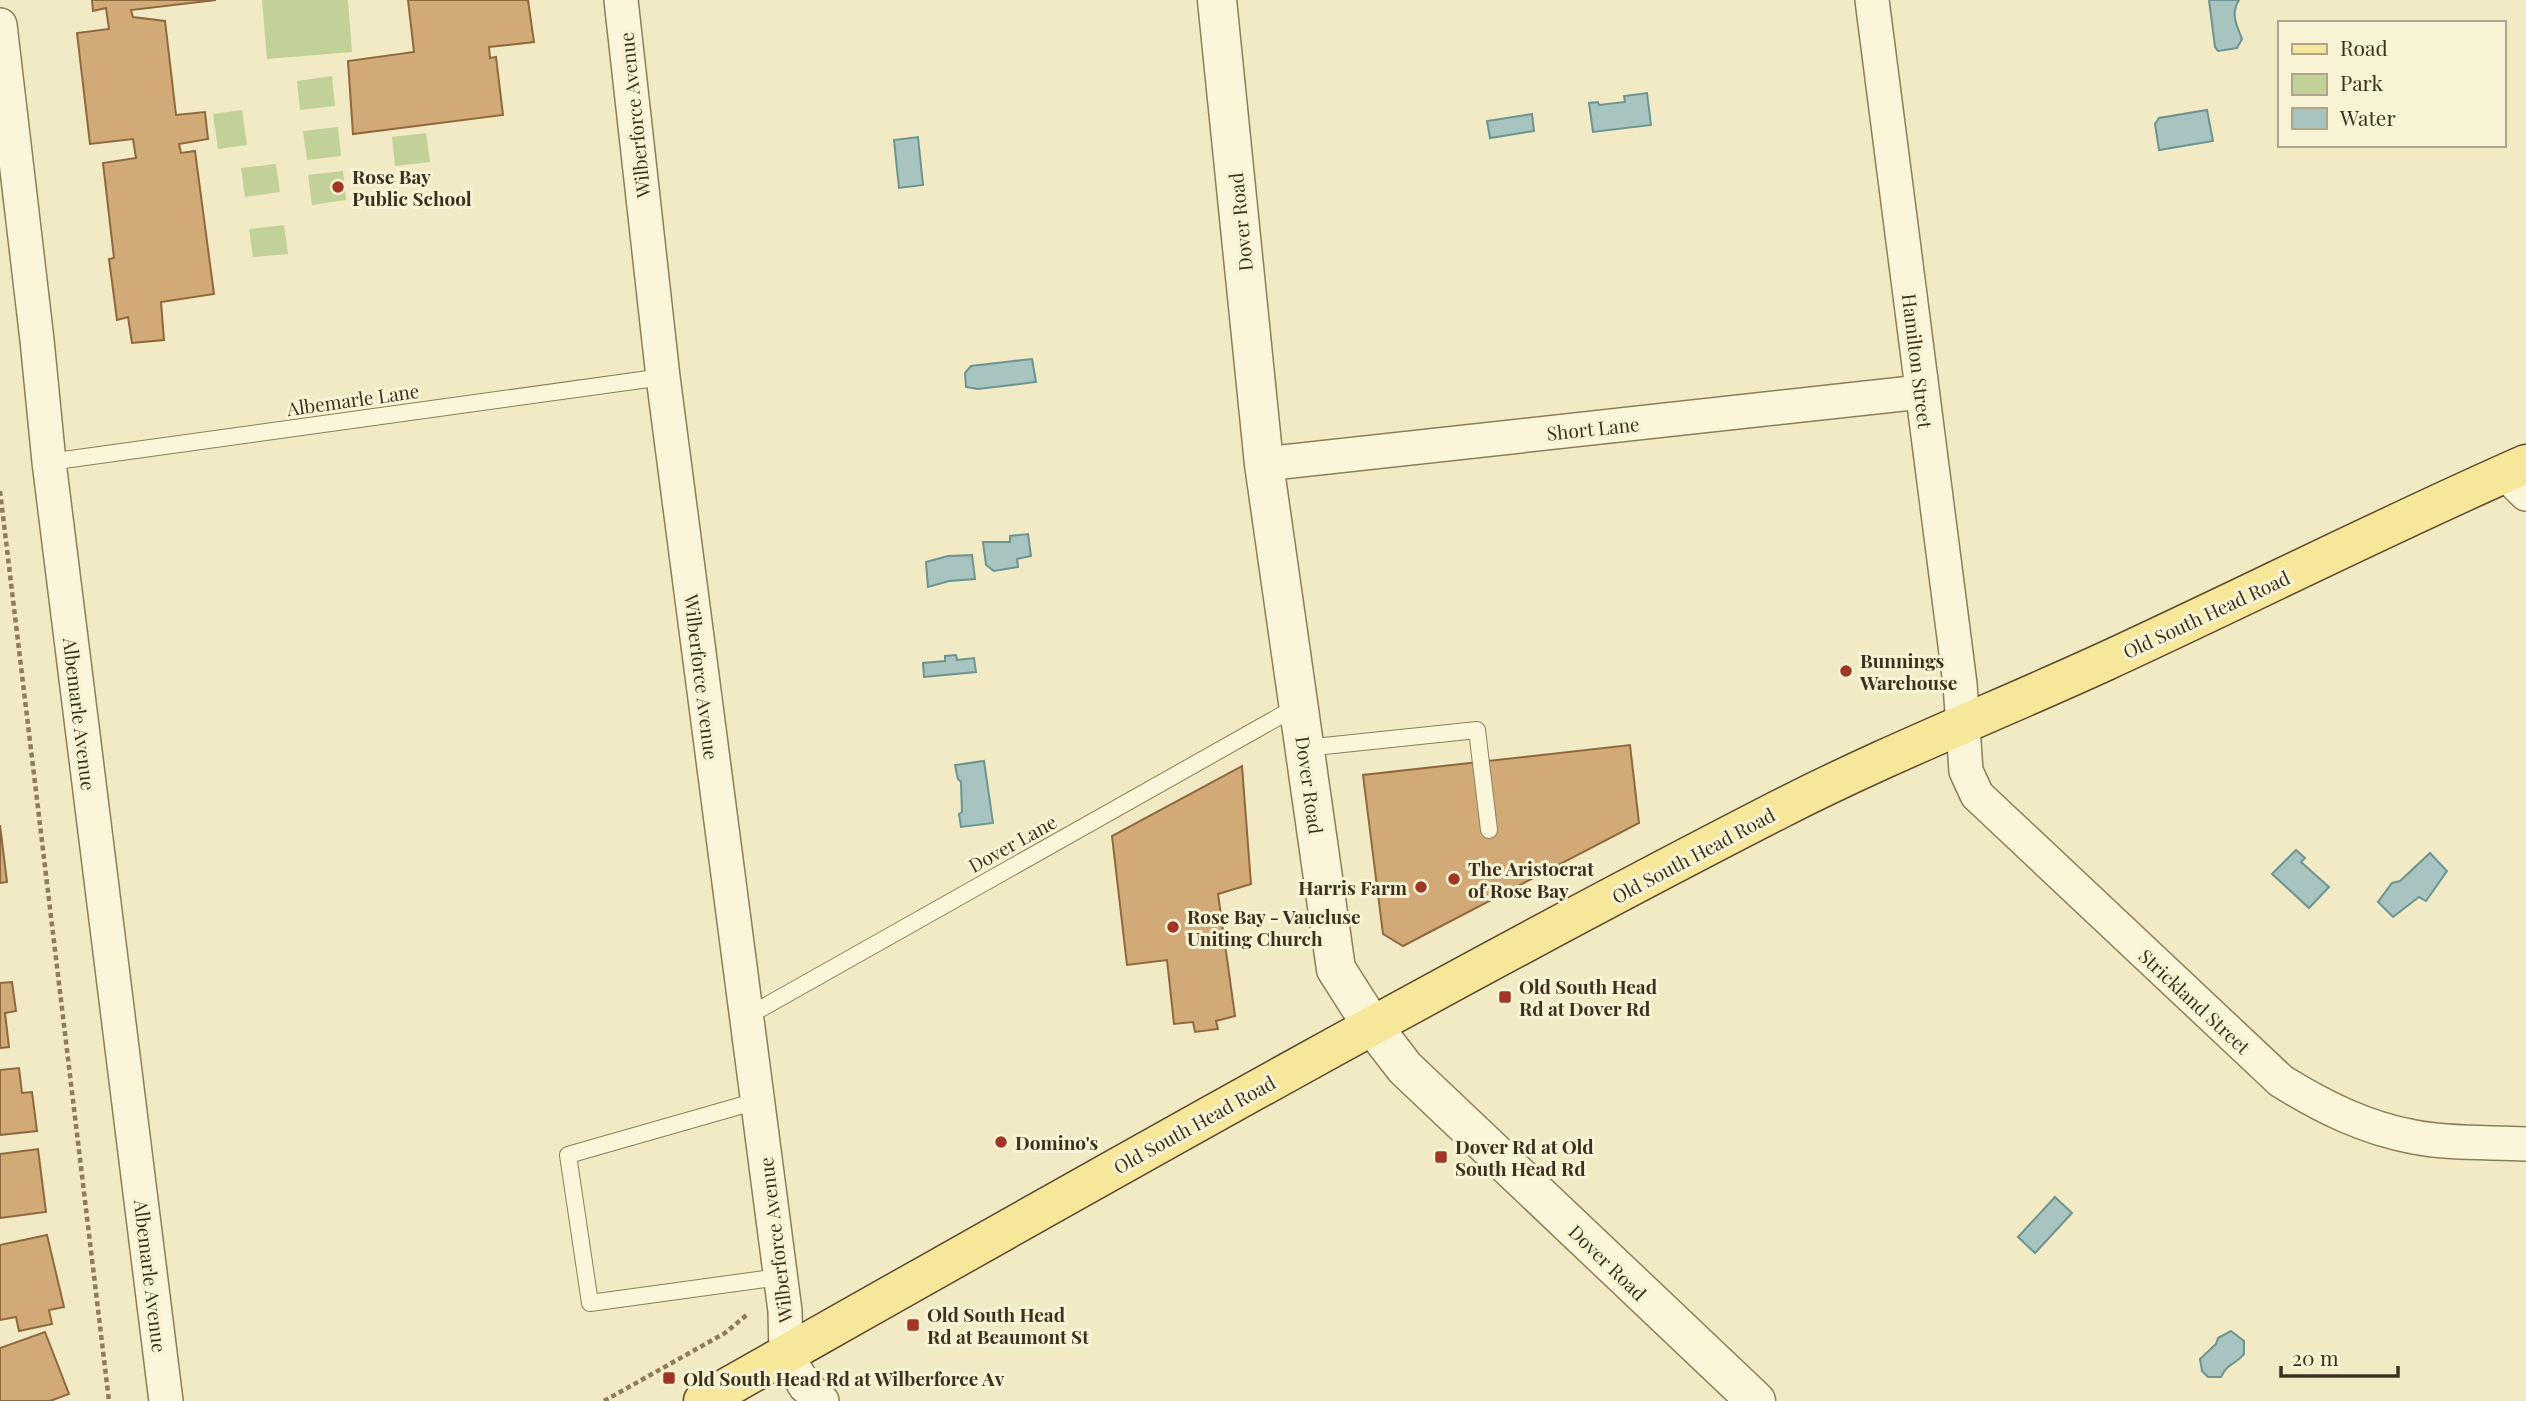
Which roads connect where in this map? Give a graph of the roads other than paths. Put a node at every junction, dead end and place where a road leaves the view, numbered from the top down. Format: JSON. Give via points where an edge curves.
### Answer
{"nodes":[{"id":1,"x":621,"y":0,"type":"edge"},
{"id":2,"x":1217,"y":0,"type":"edge"},
{"id":3,"x":1872,"y":0,"type":"edge"},
{"id":4,"x":0,"y":26,"type":"edge"},
{"id":5,"x":663,"y":377,"type":"junction"},
{"id":6,"x":1921,"y":391,"type":"junction"},
{"id":7,"x":49,"y":462,"type":"junction"},
{"id":8,"x":1264,"y":464,"type":"junction"},
{"id":9,"x":2519,"y":477,"type":"edge"},
{"id":10,"x":1298,"y":706,"type":"junction"},
{"id":11,"x":1963,"y":722,"type":"junction"},
{"id":12,"x":1305,"y":748,"type":"junction"},
{"id":13,"x":1489,"y":830,"type":"dead end"},
{"id":14,"x":746,"y":1017,"type":"junction"},
{"id":15,"x":1371,"y":1024,"type":"junction"},
{"id":16,"x":757,"y":1101,"type":"junction"},
{"id":17,"x":2526,"y":1143,"type":"edge"},
{"id":18,"x":781,"y":1281,"type":"junction"},
{"id":19,"x":786,"y":1354,"type":"junction"},
{"id":20,"x":166,"y":1401,"type":"edge"},
{"id":21,"x":703,"y":1401,"type":"edge"},
{"id":22,"x":822,"y":1401,"type":"edge"},
{"id":23,"x":1756,"y":1401,"type":"edge"}],
"edges":[{"from":1,"to":5,"type":"street","name":"Wilberforce Avenue"},
{"from":2,"to":8,"type":"street","name":"Dover Road"},
{"from":3,"to":6,"type":"street","name":"Hamilton Street"},
{"from":4,"to":7,"type":"street","name":"Albemarle Avenue"},
{"from":5,"to":7,"type":"lane","name":"Albemarle Lane"},
{"from":5,"to":14,"type":"street","name":"Wilberforce Avenue"},
{"from":6,"to":8,"type":"street","name":"Short Lane"},
{"from":6,"to":11,"type":"street","name":"Hamilton Street"},
{"from":7,"to":20,"type":"street","name":"Albemarle Avenue"},
{"from":8,"to":10,"type":"street","name":"Dover Road"},
{"from":9,"to":11,"type":"main road","name":"Old South Head Road"},
{"from":10,"to":12,"type":"street","name":"Dover Road"},
{"from":10,"to":14,"type":"lane","name":"Dover Lane"},
{"from":11,"to":15,"type":"main road","name":"Old South Head Road","via":[[1783,807]]},
{"from":11,"to":17,"type":"street","name":"Strickland Street","via":[[1966,771],[1977,795],[2281,1081],[2324,1108],[2415,1138]]},
{"from":12,"to":13,"type":"lane","via":[[1477,730]]},
{"from":12,"to":15,"type":"street","name":"Dover Road","via":[[1336,969]]},
{"from":14,"to":16,"type":"street","name":"Wilberforce Avenue"},
{"from":15,"to":19,"type":"main road","name":"Old South Head Road"},
{"from":15,"to":23,"type":"street","name":"Dover Road","via":[[1405,1068]]},
{"from":16,"to":18,"type":"street","name":"Wilberforce Avenue"},
{"from":16,"to":18,"type":"lane","via":[[568,1155],[590,1303]]},
{"from":18,"to":19,"type":"street","name":"Wilberforce Avenue"},
{"from":19,"to":21,"type":"main road","name":"Old South Head Road"},
{"from":19,"to":22,"type":"street","via":[[805,1386]]}]}
